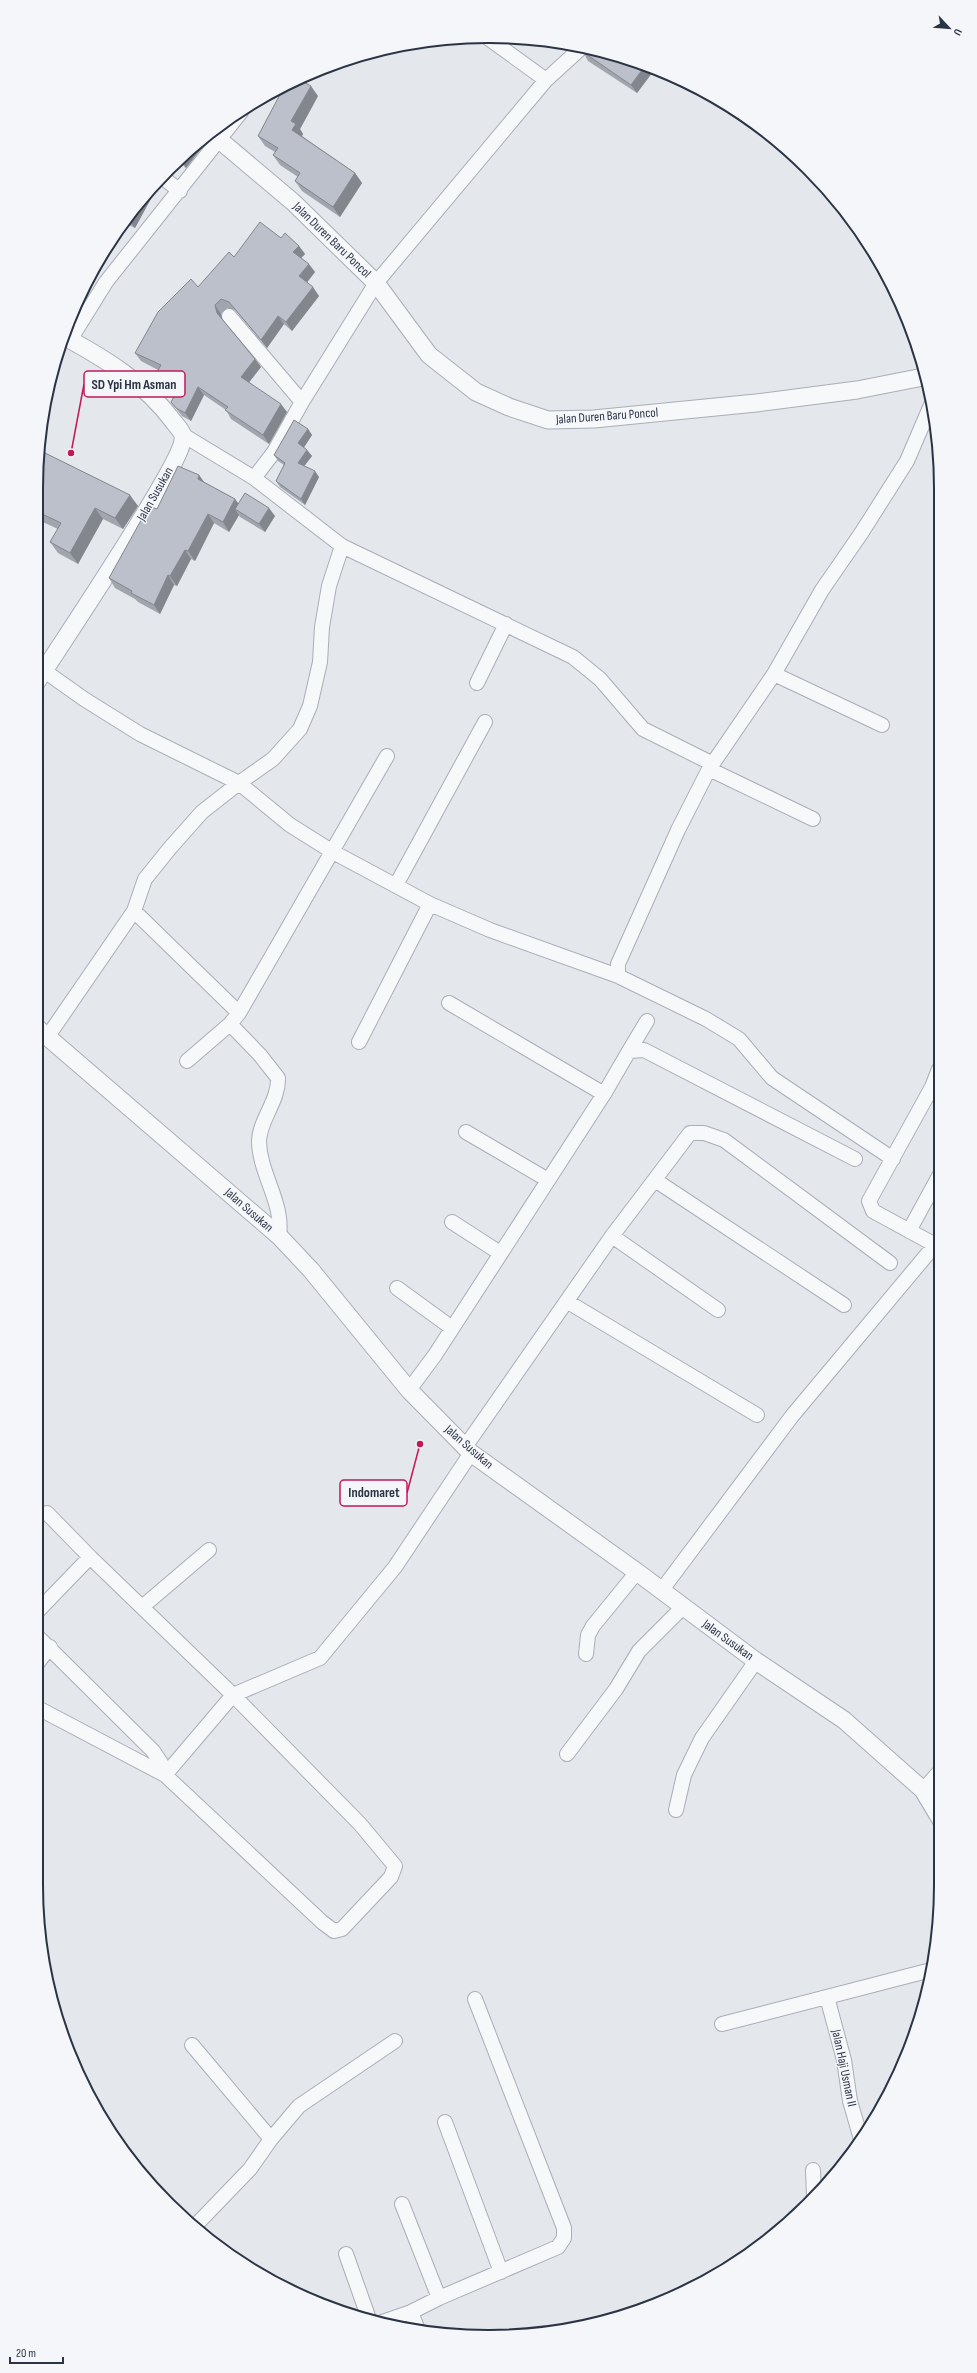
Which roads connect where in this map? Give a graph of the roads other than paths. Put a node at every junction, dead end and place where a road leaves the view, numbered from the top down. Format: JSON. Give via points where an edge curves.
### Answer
{"nodes":[{"id":1,"x":495,"y":43,"type":"edge"},
{"id":2,"x":576,"y":52,"type":"edge"},
{"id":3,"x":546,"y":80,"type":"junction"},
{"id":4,"x":215,"y":136,"type":"edge"},
{"id":5,"x":214,"y":138,"type":"edge"},
{"id":6,"x":166,"y":181,"type":"edge"},
{"id":7,"x":180,"y":191,"type":"junction"},
{"id":8,"x":376,"y":283,"type":"junction"},
{"id":9,"x":229,"y":316,"type":"dead end"},
{"id":10,"x":73,"y":328,"type":"edge"},
{"id":11,"x":69,"y":340,"type":"edge"},
{"id":12,"x":920,"y":378,"type":"edge"},
{"id":13,"x":302,"y":402,"type":"junction"},
{"id":14,"x":927,"y":415,"type":"edge"},
{"id":15,"x":183,"y":435,"type":"junction"},
{"id":16,"x":254,"y":478,"type":"junction"},
{"id":17,"x":342,"y":546,"type":"junction"},
{"id":18,"x":506,"y":624,"type":"junction"},
{"id":19,"x":43,"y":667,"type":"edge"},
{"id":20,"x":774,"y":674,"type":"junction"},
{"id":21,"x":43,"y":675,"type":"edge"},
{"id":22,"x":477,"y":683,"type":"dead end"},
{"id":23,"x":485,"y":722,"type":"dead end"},
{"id":24,"x":882,"y":725,"type":"dead end"},
{"id":25,"x":387,"y":756,"type":"dead end"},
{"id":26,"x":711,"y":766,"type":"junction"},
{"id":27,"x":239,"y":783,"type":"junction"},
{"id":28,"x":813,"y":819,"type":"dead end"},
{"id":29,"x":333,"y":852,"type":"junction"},
{"id":30,"x":396,"y":885,"type":"junction"},
{"id":31,"x":430,"y":904,"type":"junction"},
{"id":32,"x":134,"y":911,"type":"junction"},
{"id":33,"x":618,"y":976,"type":"junction"},
{"id":34,"x":449,"y":1003,"type":"dead end"},
{"id":35,"x":239,"y":1013,"type":"junction"},
{"id":36,"x":647,"y":1021,"type":"dead end"},
{"id":37,"x":230,"y":1024,"type":"junction"},
{"id":38,"x":43,"y":1031,"type":"edge"},
{"id":39,"x":43,"y":1033,"type":"edge"},
{"id":40,"x":359,"y":1042,"type":"dead end"},
{"id":41,"x":629,"y":1051,"type":"junction"},
{"id":42,"x":187,"y":1061,"type":"dead end"},
{"id":43,"x":934,"y":1091,"type":"edge"},
{"id":44,"x":604,"y":1094,"type":"junction"},
{"id":45,"x":466,"y":1132,"type":"dead end"},
{"id":46,"x":855,"y":1159,"type":"dead end"},
{"id":47,"x":893,"y":1159,"type":"junction"},
{"id":48,"x":548,"y":1180,"type":"junction"},
{"id":49,"x":655,"y":1180,"type":"junction"},
{"id":50,"x":934,"y":1185,"type":"edge"},
{"id":51,"x":452,"y":1222,"type":"dead end"},
{"id":52,"x":909,"y":1231,"type":"junction"},
{"id":53,"x":279,"y":1236,"type":"junction"},
{"id":54,"x":612,"y":1236,"type":"junction"},
{"id":55,"x":934,"y":1244,"type":"edge"},
{"id":56,"x":934,"y":1250,"type":"edge"},
{"id":57,"x":500,"y":1253,"type":"junction"},
{"id":58,"x":890,"y":1263,"type":"dead end"},
{"id":59,"x":397,"y":1288,"type":"dead end"},
{"id":60,"x":568,"y":1302,"type":"junction"},
{"id":61,"x":844,"y":1305,"type":"dead end"},
{"id":62,"x":718,"y":1310,"type":"dead end"},
{"id":63,"x":452,"y":1328,"type":"junction"},
{"id":64,"x":410,"y":1390,"type":"junction"},
{"id":65,"x":757,"y":1415,"type":"dead end"},
{"id":66,"x":468,"y":1450,"type":"junction"},
{"id":67,"x":47,"y":1513,"type":"dead end"},
{"id":68,"x":209,"y":1550,"type":"dead end"},
{"id":69,"x":90,"y":1557,"type":"junction"},
{"id":70,"x":637,"y":1572,"type":"junction"},
{"id":71,"x":661,"y":1591,"type":"junction"},
{"id":72,"x":43,"y":1606,"type":"edge"},
{"id":73,"x":142,"y":1607,"type":"junction"},
{"id":74,"x":683,"y":1607,"type":"junction"},
{"id":75,"x":43,"y":1641,"type":"edge"},
{"id":76,"x":50,"y":1647,"type":"junction"},
{"id":77,"x":586,"y":1654,"type":"dead end"},
{"id":78,"x":43,"y":1656,"type":"edge"},
{"id":79,"x":756,"y":1661,"type":"junction"},
{"id":80,"x":233,"y":1695,"type":"junction"},
{"id":81,"x":43,"y":1710,"type":"edge"},
{"id":82,"x":567,"y":1754,"type":"dead end"},
{"id":83,"x":165,"y":1775,"type":"junction"},
{"id":84,"x":934,"y":1778,"type":"edge"},
{"id":85,"x":923,"y":1790,"type":"junction"},
{"id":86,"x":934,"y":1808,"type":"edge"},
{"id":87,"x":676,"y":1810,"type":"dead end"},
{"id":88,"x":925,"y":1972,"type":"edge"},
{"id":89,"x":827,"y":1997,"type":"junction"},
{"id":90,"x":475,"y":1999,"type":"dead end"},
{"id":91,"x":722,"y":2024,"type":"dead end"},
{"id":92,"x":395,"y":2041,"type":"dead end"},
{"id":93,"x":192,"y":2045,"type":"dead end"},
{"id":94,"x":445,"y":2122,"type":"dead end"},
{"id":95,"x":858,"y":2133,"type":"edge"},
{"id":96,"x":271,"y":2139,"type":"junction"},
{"id":97,"x":813,"y":2170,"type":"dead end"},
{"id":98,"x":814,"y":2189,"type":"edge"},
{"id":99,"x":402,"y":2204,"type":"dead end"},
{"id":100,"x":199,"y":2222,"type":"edge"},
{"id":101,"x":346,"y":2254,"type":"dead end"},
{"id":102,"x":501,"y":2272,"type":"junction"},
{"id":103,"x":439,"y":2298,"type":"junction"},
{"id":104,"x":411,"y":2312,"type":"junction"},
{"id":105,"x":367,"y":2313,"type":"edge"},
{"id":106,"x":391,"y":2319,"type":"edge"},
{"id":107,"x":415,"y":2323,"type":"edge"}],
"edges":[{"from":1,"to":3,"type":"street"},
{"from":2,"to":3,"type":"street"},
{"from":3,"to":8,"type":"street"},
{"from":4,"to":8,"type":"street","name":"Jalan Duren Baru Poncol","via":[[293,202]]},
{"from":5,"to":7,"type":"street"},
{"from":6,"to":7,"type":"street"},
{"from":7,"to":10,"type":"street","via":[[106,282]]},
{"from":8,"to":12,"type":"street","name":"Jalan Duren Baru Poncol","via":[[429,355],[446,370],[476,392],[509,408],[548,420],[601,419],[748,404],[857,390]]},
{"from":8,"to":13,"type":"street"},
{"from":9,"to":13,"type":"street"},
{"from":11,"to":15,"type":"street","via":[[137,382],[164,409]]},
{"from":13,"to":16,"type":"street","via":[[274,452]]},
{"from":14,"to":20,"type":"street","via":[[907,461],[822,590]]},
{"from":15,"to":16,"type":"street"},
{"from":15,"to":19,"type":"street","name":"Jalan Susukan","via":[[182,446],[153,501]]},
{"from":16,"to":17,"type":"street"},
{"from":17,"to":18,"type":"street"},
{"from":17,"to":27,"type":"street","via":[[329,586],[322,627],[320,662],[310,706],[300,729],[273,759]]},
{"from":18,"to":22,"type":"street"},
{"from":18,"to":26,"type":"street","via":[[573,657],[600,679],[643,729]]},
{"from":20,"to":24,"type":"street"},
{"from":20,"to":26,"type":"street"},
{"from":21,"to":27,"type":"street","via":[[140,734]]},
{"from":23,"to":30,"type":"street"},
{"from":25,"to":29,"type":"street"},
{"from":26,"to":28,"type":"street"},
{"from":26,"to":33,"type":"street","via":[[678,830],[621,957]]},
{"from":27,"to":29,"type":"street","via":[[290,825]]},
{"from":27,"to":32,"type":"street","via":[[202,812],[170,848],[145,879]]},
{"from":29,"to":30,"type":"street"},
{"from":29,"to":35,"type":"street"},
{"from":30,"to":31,"type":"street"},
{"from":31,"to":33,"type":"street","via":[[490,930]]},
{"from":31,"to":40,"type":"street"},
{"from":32,"to":35,"type":"street"},
{"from":32,"to":38,"type":"street"},
{"from":33,"to":47,"type":"street","via":[[706,1019],[739,1039],[772,1078]]},
{"from":34,"to":44,"type":"street"},
{"from":35,"to":37,"type":"street"},
{"from":36,"to":41,"type":"street"},
{"from":37,"to":42,"type":"street"},
{"from":37,"to":53,"type":"street","via":[[278,1078],[276,1095],[259,1140],[262,1162],[280,1214]]},
{"from":39,"to":53,"type":"street","name":"Jalan Susukan"},
{"from":41,"to":44,"type":"street"},
{"from":41,"to":46,"type":"street","via":[[644,1050]]},
{"from":43,"to":47,"type":"street"},
{"from":44,"to":48,"type":"street"},
{"from":45,"to":48,"type":"street"},
{"from":47,"to":52,"type":"street","via":[[869,1201],[870,1206],[873,1211]]},
{"from":48,"to":57,"type":"street"},
{"from":49,"to":54,"type":"street"},
{"from":49,"to":58,"type":"street","via":[[690,1133],[696,1132],[724,1140]]},
{"from":49,"to":61,"type":"street"},
{"from":50,"to":52,"type":"street"},
{"from":51,"to":57,"type":"street"},
{"from":52,"to":55,"type":"street"},
{"from":53,"to":64,"type":"street","name":"Jalan Susukan","via":[[311,1270]]},
{"from":54,"to":60,"type":"street"},
{"from":54,"to":62,"type":"street"},
{"from":56,"to":71,"type":"street","via":[[792,1416]]},
{"from":57,"to":63,"type":"street"},
{"from":59,"to":63,"type":"street"},
{"from":60,"to":65,"type":"street"},
{"from":60,"to":66,"type":"street"},
{"from":63,"to":64,"type":"street"},
{"from":64,"to":66,"type":"street","name":"Jalan Susukan"},
{"from":66,"to":70,"type":"street","name":"Jalan Susukan"},
{"from":66,"to":80,"type":"street","via":[[396,1568],[320,1658]]},
{"from":67,"to":69,"type":"street"},
{"from":68,"to":73,"type":"street"},
{"from":69,"to":72,"type":"street"},
{"from":69,"to":73,"type":"street"},
{"from":70,"to":71,"type":"street","name":"Jalan Susukan"},
{"from":70,"to":77,"type":"street","via":[[588,1634]]},
{"from":71,"to":74,"type":"street","name":"Jalan Susukan"},
{"from":73,"to":80,"type":"street"},
{"from":74,"to":79,"type":"street","name":"Jalan Susukan"},
{"from":74,"to":82,"type":"street","via":[[638,1652],[616,1689]]},
{"from":75,"to":76,"type":"street"},
{"from":76,"to":78,"type":"street"},
{"from":76,"to":83,"type":"street","via":[[152,1751]]},
{"from":79,"to":85,"type":"street","name":"Jalan Susukan","via":[[844,1720]]},
{"from":79,"to":87,"type":"street","via":[[702,1738],[684,1775]]},
{"from":80,"to":83,"type":"street"},
{"from":80,"to":83,"type":"street","via":[[360,1824],[395,1866],[391,1877],[342,1929],[334,1931]]},
{"from":81,"to":83,"type":"street"},
{"from":84,"to":85,"type":"street"},
{"from":85,"to":86,"type":"street","name":"Jalan Susukan"},
{"from":88,"to":89,"type":"street"},
{"from":89,"to":91,"type":"street"},
{"from":89,"to":95,"type":"street","name":"Jalan Haji Usman II","via":[[844,2060],[850,2101]]},
{"from":90,"to":102,"type":"street","via":[[564,2228],[564,2238],[558,2247]]},
{"from":92,"to":96,"type":"street","via":[[299,2106]]},
{"from":93,"to":96,"type":"street"},
{"from":94,"to":102,"type":"street"},
{"from":96,"to":100,"type":"street","via":[[250,2169]]},
{"from":97,"to":98,"type":"street"},
{"from":99,"to":103,"type":"street"},
{"from":101,"to":105,"type":"street"},
{"from":102,"to":103,"type":"street"},
{"from":103,"to":104,"type":"street"},
{"from":104,"to":106,"type":"street"},
{"from":104,"to":107,"type":"street"}]}
